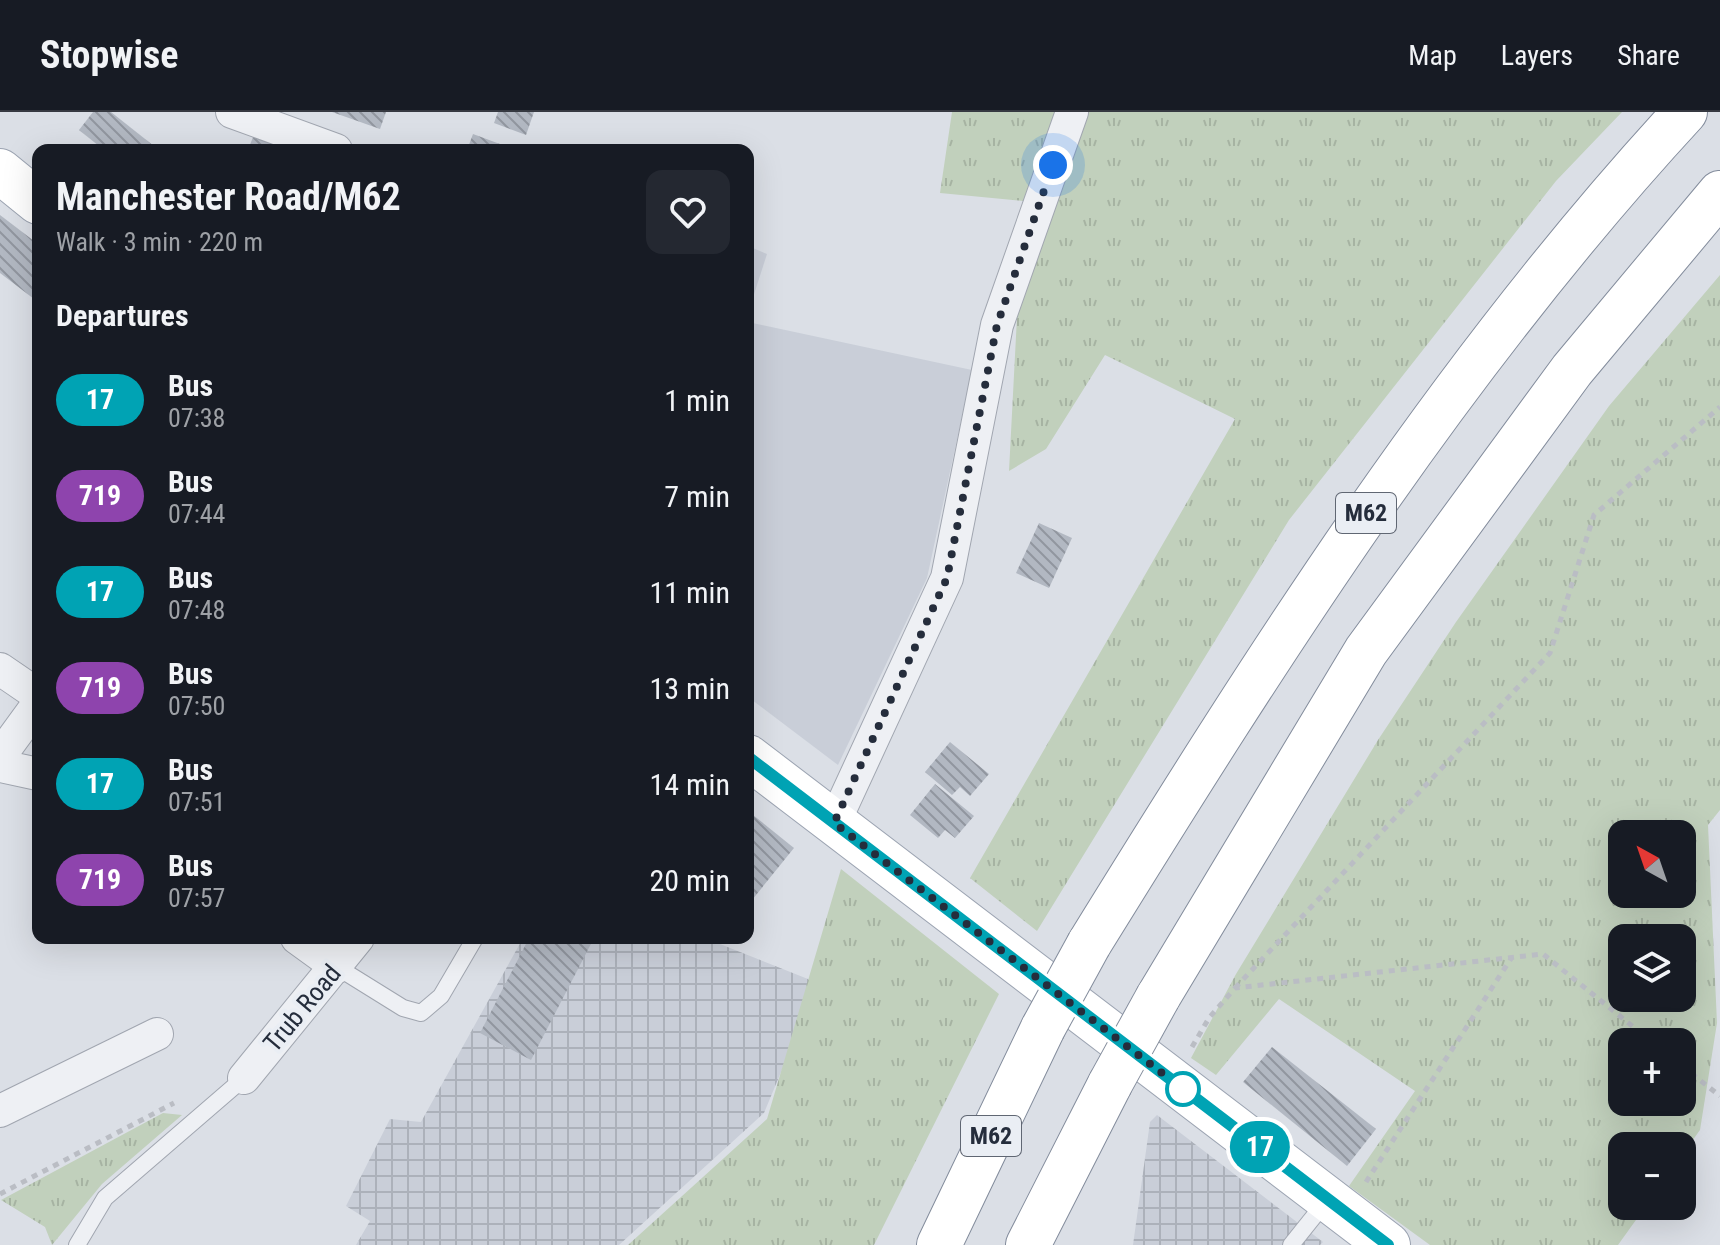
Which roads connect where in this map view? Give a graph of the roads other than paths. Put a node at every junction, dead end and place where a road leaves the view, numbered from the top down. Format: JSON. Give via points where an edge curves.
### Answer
{"nodes":[{"id":1,"x":232,"y":112,"type":"edge"},
{"id":2,"x":1072,"y":112,"type":"edge"},
{"id":3,"x":1685,"y":112,"type":"edge"},
{"id":4,"x":320,"y":144,"type":"edge"},
{"id":5,"x":0,"y":171,"type":"edge"},
{"id":6,"x":1720,"y":193,"type":"edge"},
{"id":7,"x":32,"y":197,"type":"edge"},
{"id":8,"x":0,"y":669,"type":"edge"},
{"id":9,"x":32,"y":691,"type":"edge"},
{"id":10,"x":32,"y":712,"type":"edge"},
{"id":11,"x":0,"y":756,"type":"edge"},
{"id":12,"x":754,"y":762,"type":"edge"},
{"id":13,"x":0,"y":766,"type":"edge"},
{"id":14,"x":32,"y":773,"type":"edge"},
{"id":15,"x":834,"y":823,"type":"junction"},
{"id":16,"x":305,"y":944,"type":"edge"},
{"id":17,"x":354,"y":944,"type":"edge"},
{"id":18,"x":471,"y":944,"type":"edge"},
{"id":19,"x":337,"y":967,"type":"junction"},
{"id":20,"x":157,"y":1034,"type":"dead end"},
{"id":21,"x":244,"y":1078,"type":"joint"},
{"id":22,"x":0,"y":1111,"type":"edge"},
{"id":23,"x":1336,"y":1206,"type":"junction"},
{"id":24,"x":77,"y":1245,"type":"edge"},
{"id":25,"x":939,"y":1245,"type":"edge"},
{"id":26,"x":1028,"y":1245,"type":"edge"},
{"id":27,"x":1291,"y":1245,"type":"edge"},
{"id":28,"x":1388,"y":1245,"type":"edge"}],
"edges":[{"from":1,"to":4,"type":"street"},
{"from":2,"to":15,"type":"street","via":[[997,325],[947,578]]},
{"from":3,"to":25,"type":"main road","number":"M62","bridge":true,"via":[[1511,316],[1302,606],[1089,944]]},
{"from":5,"to":7,"type":"main road"},
{"from":6,"to":26,"type":"main road","bridge":true,"via":[[1572,370],[1366,651],[1158,997]]},
{"from":8,"to":9,"type":"street"},
{"from":10,"to":11,"type":"street"},
{"from":12,"to":15,"type":"main road"},
{"from":13,"to":14,"type":"street"},
{"from":15,"to":23,"type":"main road"},
{"from":16,"to":19,"type":"street"},
{"from":17,"to":19,"type":"street","name":"Trub Road"},
{"from":18,"to":19,"type":"lane","via":[[441,996],[421,1013],[403,1008]]},
{"from":19,"to":21,"type":"street","name":"Trub Road"},
{"from":20,"to":22,"type":"street"},
{"from":21,"to":24,"type":"lane","via":[[105,1198]]},
{"from":23,"to":27,"type":"lane"},
{"from":23,"to":28,"type":"main road"}]}
